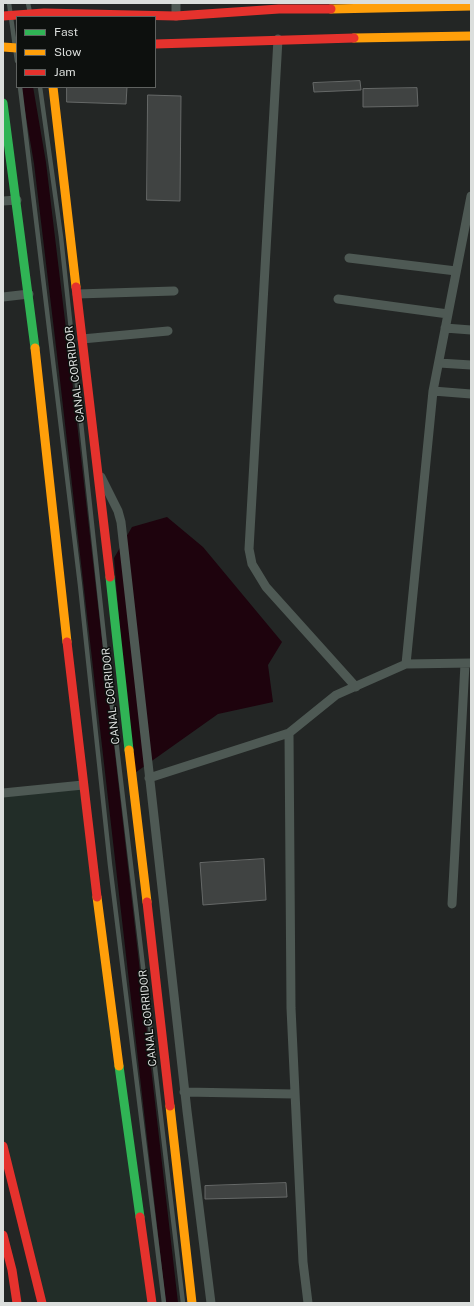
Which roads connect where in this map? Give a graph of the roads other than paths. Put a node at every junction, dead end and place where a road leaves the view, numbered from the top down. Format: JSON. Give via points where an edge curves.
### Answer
{"nodes":[{"id":1,"x":10,"y":3,"type":"edge"},
{"id":2,"x":28,"y":3,"type":"edge"},
{"id":3,"x":43,"y":3,"type":"edge"},
{"id":4,"x":176,"y":3,"type":"edge"},
{"id":5,"x":420,"y":6,"type":"edge"},
{"id":6,"x":471,"y":6,"type":"edge"},
{"id":7,"x":45,"y":15,"type":"edge"},
{"id":8,"x":7,"y":16,"type":"edge"},
{"id":9,"x":30,"y":16,"type":"edge"},
{"id":10,"x":176,"y":16,"type":"junction"},
{"id":11,"x":471,"y":36,"type":"edge"},
{"id":12,"x":278,"y":39,"type":"junction"},
{"id":13,"x":156,"y":44,"type":"edge"},
{"id":14,"x":3,"y":47,"type":"edge"},
{"id":15,"x":16,"y":48,"type":"edge"},
{"id":16,"x":20,"y":88,"type":"edge"},
{"id":17,"x":40,"y":88,"type":"edge"},
{"id":18,"x":53,"y":88,"type":"edge"},
{"id":19,"x":3,"y":103,"type":"edge"},
{"id":20,"x":471,"y":196,"type":"edge"},
{"id":21,"x":17,"y":200,"type":"junction"},
{"id":22,"x":3,"y":202,"type":"edge"},
{"id":23,"x":349,"y":258,"type":"dead end"},
{"id":24,"x":456,"y":271,"type":"junction"},
{"id":25,"x":174,"y":291,"type":"dead end"},
{"id":26,"x":29,"y":294,"type":"junction"},
{"id":27,"x":77,"y":294,"type":"junction"},
{"id":28,"x":3,"y":297,"type":"edge"},
{"id":29,"x":338,"y":299,"type":"dead end"},
{"id":30,"x":448,"y":314,"type":"junction"},
{"id":31,"x":445,"y":328,"type":"junction"},
{"id":32,"x":471,"y":330,"type":"edge"},
{"id":33,"x":168,"y":331,"type":"dead end"},
{"id":34,"x":82,"y":339,"type":"junction"},
{"id":35,"x":438,"y":363,"type":"junction"},
{"id":36,"x":471,"y":365,"type":"edge"},
{"id":37,"x":433,"y":391,"type":"junction"},
{"id":38,"x":471,"y":394,"type":"edge"},
{"id":39,"x":98,"y":472,"type":"junction"},
{"id":40,"x":406,"y":664,"type":"junction"},
{"id":41,"x":468,"y":664,"type":"edge"},
{"id":42,"x":356,"y":686,"type":"junction"},
{"id":43,"x":289,"y":733,"type":"junction"},
{"id":44,"x":149,"y":778,"type":"junction"},
{"id":45,"x":83,"y":785,"type":"junction"},
{"id":46,"x":3,"y":793,"type":"edge"},
{"id":47,"x":452,"y":904,"type":"dead end"},
{"id":48,"x":184,"y":1092,"type":"junction"},
{"id":49,"x":294,"y":1094,"type":"junction"},
{"id":50,"x":3,"y":1146,"type":"edge"},
{"id":51,"x":3,"y":1235,"type":"edge"},
{"id":52,"x":17,"y":1303,"type":"edge"},
{"id":53,"x":42,"y":1303,"type":"edge"},
{"id":54,"x":152,"y":1303,"type":"edge"},
{"id":55,"x":164,"y":1303,"type":"edge"},
{"id":56,"x":183,"y":1303,"type":"edge"},
{"id":57,"x":192,"y":1303,"type":"edge"},
{"id":58,"x":211,"y":1303,"type":"edge"},
{"id":59,"x":308,"y":1303,"type":"edge"}],
"edges":[{"from":1,"to":8,"type":"lane"},
{"from":2,"to":9,"type":"lane"},
{"from":3,"to":7,"type":"street"},
{"from":4,"to":10,"type":"street"},
{"from":5,"to":6,"type":"street"},
{"from":5,"to":10,"type":"street","via":[[280,9]]},
{"from":7,"to":9,"type":"street"},
{"from":7,"to":10,"type":"street"},
{"from":8,"to":9,"type":"street"},
{"from":8,"to":15,"type":"lane"},
{"from":11,"to":12,"type":"street"},
{"from":12,"to":13,"type":"street"},
{"from":12,"to":42,"type":"street","via":[[249,549],[252,564],[266,587]]},
{"from":14,"to":15,"type":"street"},
{"from":16,"to":55,"type":"lane","via":[[80,585],[110,865]]},
{"from":17,"to":56,"type":"lane","via":[[61,237],[107,664]]},
{"from":18,"to":27,"type":"street","name":"CANAL CORRIDOR"},
{"from":19,"to":21,"type":"street"},
{"from":20,"to":24,"type":"street"},
{"from":21,"to":22,"type":"street"},
{"from":21,"to":26,"type":"street"},
{"from":23,"to":24,"type":"street"},
{"from":24,"to":30,"type":"street"},
{"from":25,"to":27,"type":"street"},
{"from":26,"to":28,"type":"street"},
{"from":26,"to":45,"type":"street"},
{"from":27,"to":34,"type":"street","name":"CANAL CORRIDOR"},
{"from":29,"to":30,"type":"street"},
{"from":30,"to":31,"type":"street"},
{"from":31,"to":32,"type":"street"},
{"from":31,"to":35,"type":"street"},
{"from":33,"to":34,"type":"street"},
{"from":34,"to":39,"type":"street","name":"CANAL CORRIDOR"},
{"from":35,"to":36,"type":"street"},
{"from":35,"to":37,"type":"street"},
{"from":37,"to":38,"type":"street"},
{"from":37,"to":40,"type":"street"},
{"from":39,"to":44,"type":"street","via":[[121,522]]},
{"from":39,"to":57,"type":"street","name":"CANAL CORRIDOR"},
{"from":40,"to":41,"type":"street"},
{"from":40,"to":42,"type":"street"},
{"from":41,"to":47,"type":"street"},
{"from":42,"to":43,"type":"street","via":[[336,695]]},
{"from":43,"to":44,"type":"street"},
{"from":43,"to":49,"type":"street"},
{"from":44,"to":48,"type":"street"},
{"from":45,"to":46,"type":"street"},
{"from":45,"to":54,"type":"street","via":[[112,1020]]},
{"from":48,"to":49,"type":"street"},
{"from":48,"to":58,"type":"street"},
{"from":49,"to":59,"type":"street","via":[[303,1262]]},
{"from":50,"to":53,"type":"street"},
{"from":51,"to":52,"type":"street"}]}
